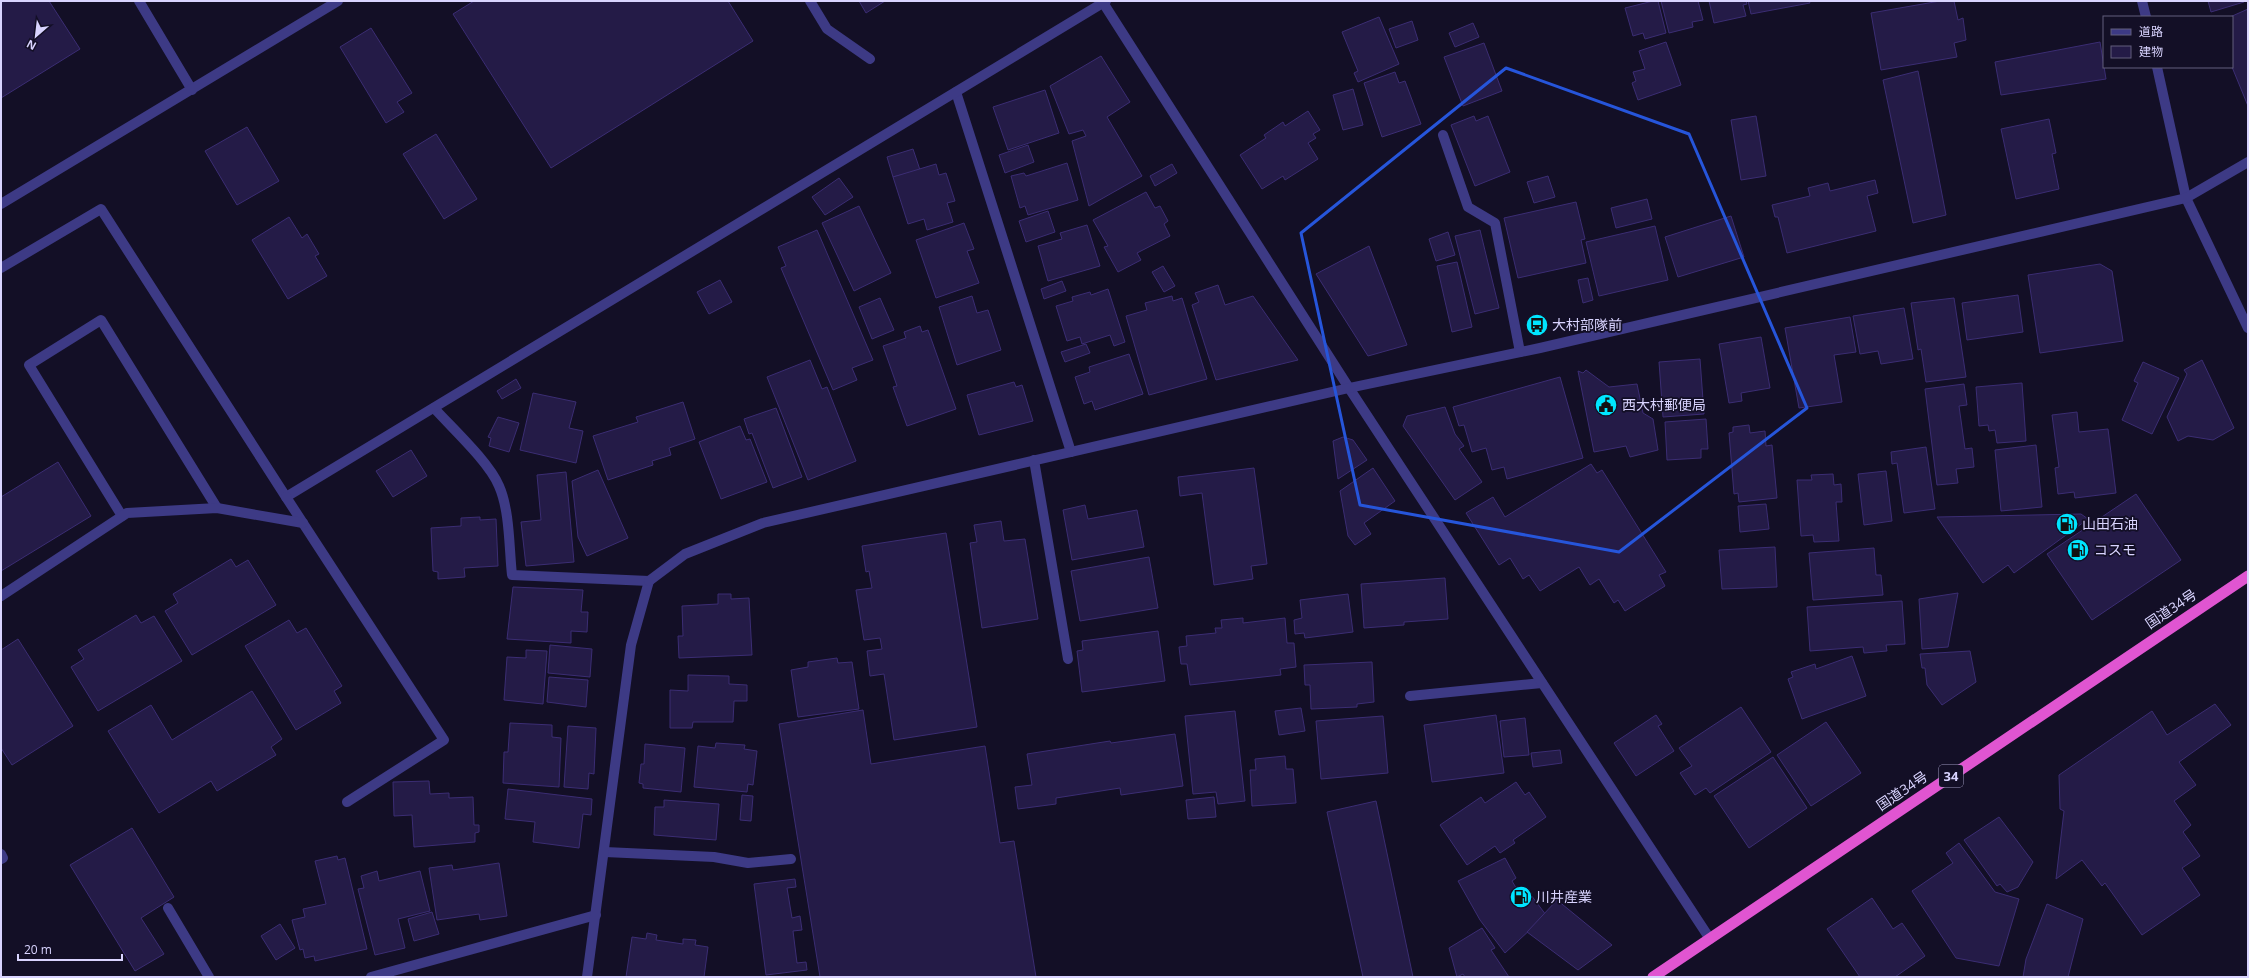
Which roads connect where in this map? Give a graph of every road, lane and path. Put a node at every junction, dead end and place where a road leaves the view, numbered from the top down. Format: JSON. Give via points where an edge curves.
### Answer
{"nodes":[{"id":1,"x":138,"y":1,"type":"edge"},
{"id":2,"x":338,"y":1,"type":"edge"},
{"id":3,"x":810,"y":1,"type":"edge"},
{"id":4,"x":2142,"y":1,"type":"edge"},
{"id":5,"x":1104,"y":2,"type":"edge"},
{"id":6,"x":2146,"y":16,"type":"edge"},
{"id":7,"x":870,"y":58,"type":"dead end"},
{"id":8,"x":2157,"y":68,"type":"edge"},
{"id":9,"x":192,"y":90,"type":"junction"},
{"id":10,"x":956,"y":92,"type":"junction"},
{"id":11,"x":1443,"y":135,"type":"dead end"},
{"id":12,"x":2248,"y":162,"type":"edge"},
{"id":13,"x":2186,"y":198,"type":"junction"},
{"id":14,"x":1,"y":204,"type":"edge"},
{"id":15,"x":1,"y":268,"type":"edge"},
{"id":16,"x":2248,"y":328,"type":"edge"},
{"id":17,"x":1520,"y":352,"type":"junction"},
{"id":18,"x":1349,"y":388,"type":"junction"},
{"id":19,"x":434,"y":408,"type":"junction"},
{"id":20,"x":1071,"y":452,"type":"junction"},
{"id":21,"x":1034,"y":460,"type":"junction"},
{"id":22,"x":286,"y":497,"type":"junction"},
{"id":23,"x":217,"y":508,"type":"junction"},
{"id":24,"x":122,"y":516,"type":"junction"},
{"id":25,"x":303,"y":523,"type":"junction"},
{"id":26,"x":2248,"y":576,"type":"edge"},
{"id":27,"x":650,"y":582,"type":"junction"},
{"id":28,"x":1,"y":596,"type":"edge"},
{"id":29,"x":1068,"y":659,"type":"dead end"},
{"id":30,"x":1542,"y":683,"type":"junction"},
{"id":31,"x":1410,"y":696,"type":"dead end"},
{"id":32,"x":347,"y":802,"type":"dead end"},
{"id":33,"x":604,"y":852,"type":"junction"},
{"id":34,"x":1,"y":854,"type":"edge"},
{"id":35,"x":1,"y":859,"type":"edge"},
{"id":36,"x":791,"y":859,"type":"dead end"},
{"id":37,"x":168,"y":908,"type":"dead end"},
{"id":38,"x":596,"y":915,"type":"junction"},
{"id":39,"x":1710,"y":939,"type":"junction"},
{"id":40,"x":209,"y":977,"type":"edge"},
{"id":41,"x":371,"y":977,"type":"edge"},
{"id":42,"x":587,"y":977,"type":"edge"},
{"id":43,"x":1653,"y":977,"type":"edge"}],
"edges":[{"from":1,"to":9,"type":"street"},
{"from":2,"to":9,"type":"street"},
{"from":3,"to":7,"type":"street","via":[[827,29]]},
{"from":4,"to":6,"type":"street"},
{"from":5,"to":10,"type":"street"},
{"from":5,"to":18,"type":"street"},
{"from":8,"to":13,"type":"street"},
{"from":9,"to":14,"type":"street"},
{"from":10,"to":19,"type":"street"},
{"from":10,"to":20,"type":"street"},
{"from":11,"to":17,"type":"street","via":[[1468,207],[1495,223]]},
{"from":12,"to":13,"type":"street"},
{"from":13,"to":16,"type":"street"},
{"from":13,"to":17,"type":"street"},
{"from":15,"to":22,"type":"street","via":[[101,209]]},
{"from":17,"to":18,"type":"street"},
{"from":18,"to":20,"type":"street"},
{"from":18,"to":30,"type":"street"},
{"from":19,"to":22,"type":"street"},
{"from":19,"to":27,"type":"street","via":[[488,468],[499,486],[512,575]]},
{"from":20,"to":21,"type":"street"},
{"from":21,"to":27,"type":"street","via":[[763,523],[685,554]]},
{"from":21,"to":29,"type":"street"},
{"from":22,"to":25,"type":"street"},
{"from":23,"to":24,"type":"street","via":[[127,513]]},
{"from":23,"to":24,"type":"street","via":[[101,320],[29,366]]},
{"from":23,"to":25,"type":"street"},
{"from":24,"to":28,"type":"street"},
{"from":25,"to":32,"type":"street","via":[[444,740]]},
{"from":26,"to":39,"type":"highway","name":"国道34号","number":"34"},
{"from":27,"to":33,"type":"street","via":[[631,645]]},
{"from":30,"to":31,"type":"street"},
{"from":30,"to":39,"type":"street"},
{"from":33,"to":36,"type":"street","via":[[714,856],[748,863]]},
{"from":33,"to":38,"type":"street"},
{"from":34,"to":35,"type":"street"},
{"from":37,"to":40,"type":"street"},
{"from":38,"to":41,"type":"street"},
{"from":38,"to":42,"type":"street"},
{"from":39,"to":43,"type":"highway","name":"国道34号","number":"34"}]}
